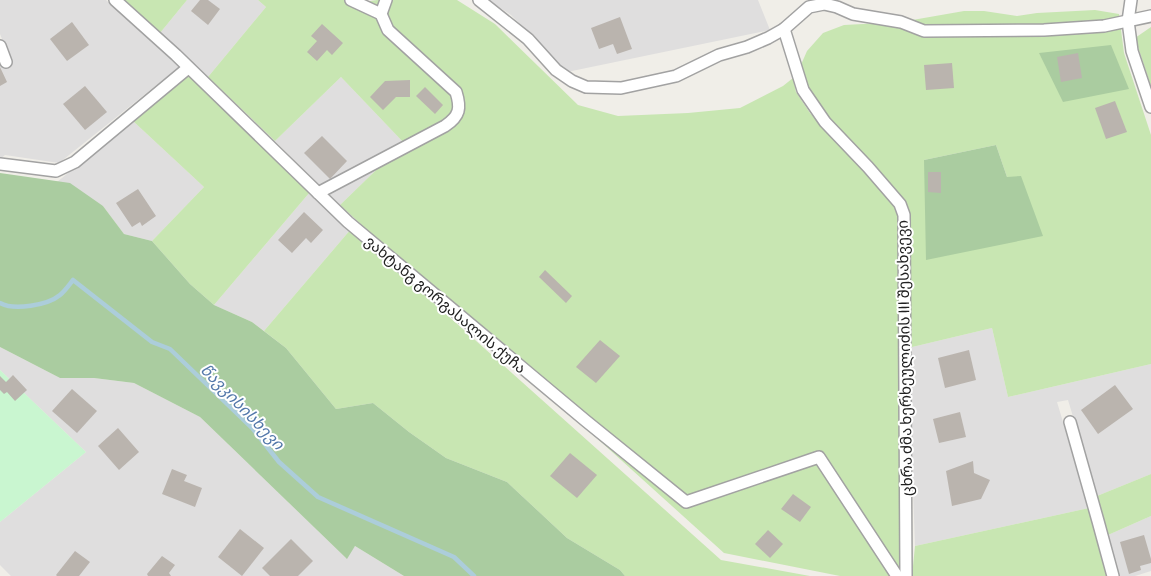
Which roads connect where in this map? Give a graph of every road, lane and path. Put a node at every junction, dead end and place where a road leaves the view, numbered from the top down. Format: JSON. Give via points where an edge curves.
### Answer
{"nodes":[{"id":1,"x":115,"y":0,"type":"edge"},
{"id":2,"x":351,"y":0,"type":"edge"},
{"id":3,"x":386,"y":0,"type":"edge"},
{"id":4,"x":479,"y":0,"type":"edge"},
{"id":5,"x":1131,"y":0,"type":"edge"},
{"id":6,"x":381,"y":14,"type":"junction"},
{"id":7,"x":1151,"y":16,"type":"edge"},
{"id":8,"x":1128,"y":21,"type":"junction"},
{"id":9,"x":784,"y":29,"type":"junction"},
{"id":10,"x":0,"y":46,"type":"edge"},
{"id":11,"x":6,"y":62,"type":"dead end"},
{"id":12,"x":188,"y":68,"type":"junction"},
{"id":13,"x":1151,"y":106,"type":"edge"},
{"id":14,"x":0,"y":164,"type":"edge"},
{"id":15,"x":318,"y":193,"type":"junction"},
{"id":16,"x":1070,"y":422,"type":"dead end"},
{"id":17,"x":897,"y":576,"type":"edge"},
{"id":18,"x":906,"y":576,"type":"edge"},
{"id":19,"x":1113,"y":576,"type":"edge"}],
"edges":[{"from":1,"to":12,"type":"street","name":"ვახტანგ გორგასალის ქუჩა"},
{"from":2,"to":6,"type":"street"},
{"from":3,"to":6,"type":"street"},
{"from":4,"to":9,"type":"street","via":[[528,39],[556,70],[586,86],[620,88],[676,76]]},
{"from":5,"to":8,"type":"street"},
{"from":6,"to":15,"type":"street","via":[[388,30],[456,92],[459,112],[445,126]]},
{"from":7,"to":8,"type":"street"},
{"from":8,"to":9,"type":"street","via":[[1044,30],[924,31],[901,22],[853,14],[824,4],[809,7]]},
{"from":8,"to":13,"type":"street","via":[[1132,51]]},
{"from":9,"to":18,"type":"street","name":"ცხრა ძმა ხერხეულიძის III შესახვევი","via":[[803,90],[825,122],[900,204],[904,214]]},
{"from":10,"to":11,"type":"street"},
{"from":12,"to":14,"type":"street","via":[[75,162],[56,171]]},
{"from":12,"to":15,"type":"street","name":"ვახტანგ გორგასალის ქუჩა"},
{"from":15,"to":17,"type":"street","name":"ვახტანგ გორგასალის ქუჩა","via":[[355,228],[686,502],[819,457]]},
{"from":16,"to":19,"type":"street"}]}
